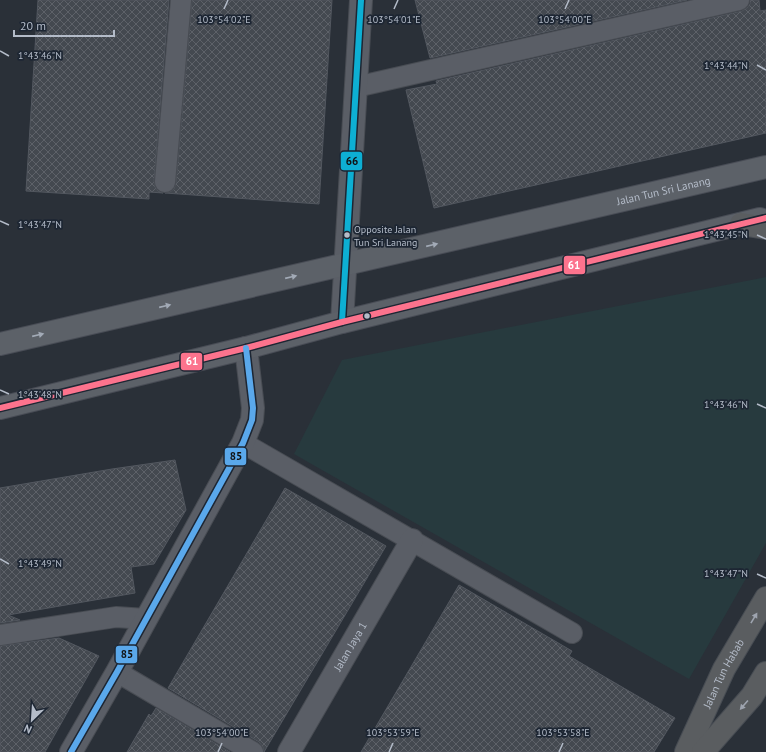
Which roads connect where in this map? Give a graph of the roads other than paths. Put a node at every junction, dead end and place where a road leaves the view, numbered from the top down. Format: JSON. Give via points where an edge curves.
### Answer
{"nodes":[{"id":1,"x":181,"y":0,"type":"edge"},
{"id":2,"x":362,"y":0,"type":"edge"},
{"id":3,"x":739,"y":0,"type":"edge"},
{"id":4,"x":356,"y":87,"type":"junction"},
{"id":5,"x":766,"y":167,"type":"edge"},
{"id":6,"x":165,"y":182,"type":"dead end"},
{"id":7,"x":766,"y":218,"type":"edge"},
{"id":8,"x":741,"y":224,"type":"junction"},
{"id":9,"x":766,"y":228,"type":"edge"},
{"id":10,"x":345,"y":264,"type":"junction"},
{"id":11,"x":342,"y":322,"type":"junction"},
{"id":12,"x":0,"y":344,"type":"edge"},
{"id":13,"x":246,"y":348,"type":"junction"},
{"id":14,"x":0,"y":408,"type":"edge"},
{"id":15,"x":243,"y":443,"type":"junction"},
{"id":16,"x":412,"y":540,"type":"junction"},
{"id":17,"x":766,"y":598,"type":"edge"},
{"id":18,"x":146,"y":619,"type":"junction"},
{"id":19,"x":572,"y":633,"type":"dead end"},
{"id":20,"x":0,"y":635,"type":"edge"},
{"id":21,"x":116,"y":672,"type":"junction"},
{"id":22,"x":766,"y":673,"type":"edge"},
{"id":23,"x":70,"y":752,"type":"edge"},
{"id":24,"x":253,"y":752,"type":"edge"},
{"id":25,"x":289,"y":752,"type":"edge"},
{"id":26,"x":686,"y":752,"type":"edge"},
{"id":27,"x":703,"y":752,"type":"edge"}],
"edges":[{"from":1,"to":6,"type":"lane"},
{"from":2,"to":4,"type":"street"},
{"from":3,"to":4,"type":"lane"},
{"from":4,"to":10,"type":"street"},
{"from":10,"to":5,"type":"main road","name":"Jalan Tun Sri Lanang","one_way":true},
{"from":7,"to":8,"type":"main road"},
{"from":8,"to":9,"type":"highway"},
{"from":8,"to":11,"type":"main road"},
{"from":10,"to":11,"type":"street"},
{"from":12,"to":10,"type":"main road","name":"Jalan Tun Sri Lanang","one_way":true},
{"from":11,"to":13,"type":"main road"},
{"from":13,"to":14,"type":"main road"},
{"from":13,"to":15,"type":"street","via":[[253,408],[252,420]]},
{"from":15,"to":16,"type":"lane"},
{"from":15,"to":18,"type":"street"},
{"from":16,"to":19,"type":"lane"},
{"from":16,"to":25,"type":"street","name":"Jalan Jaya 1"},
{"from":26,"to":17,"type":"highway","name":"Jalan Tun Habab","one_way":true,"via":[[724,669]]},
{"from":18,"to":20,"type":"lane","via":[[116,616]]},
{"from":18,"to":21,"type":"street"},
{"from":21,"to":23,"type":"street"},
{"from":21,"to":24,"type":"lane"},
{"from":22,"to":27,"type":"highway","one_way":true,"via":[[752,696]]}]}
